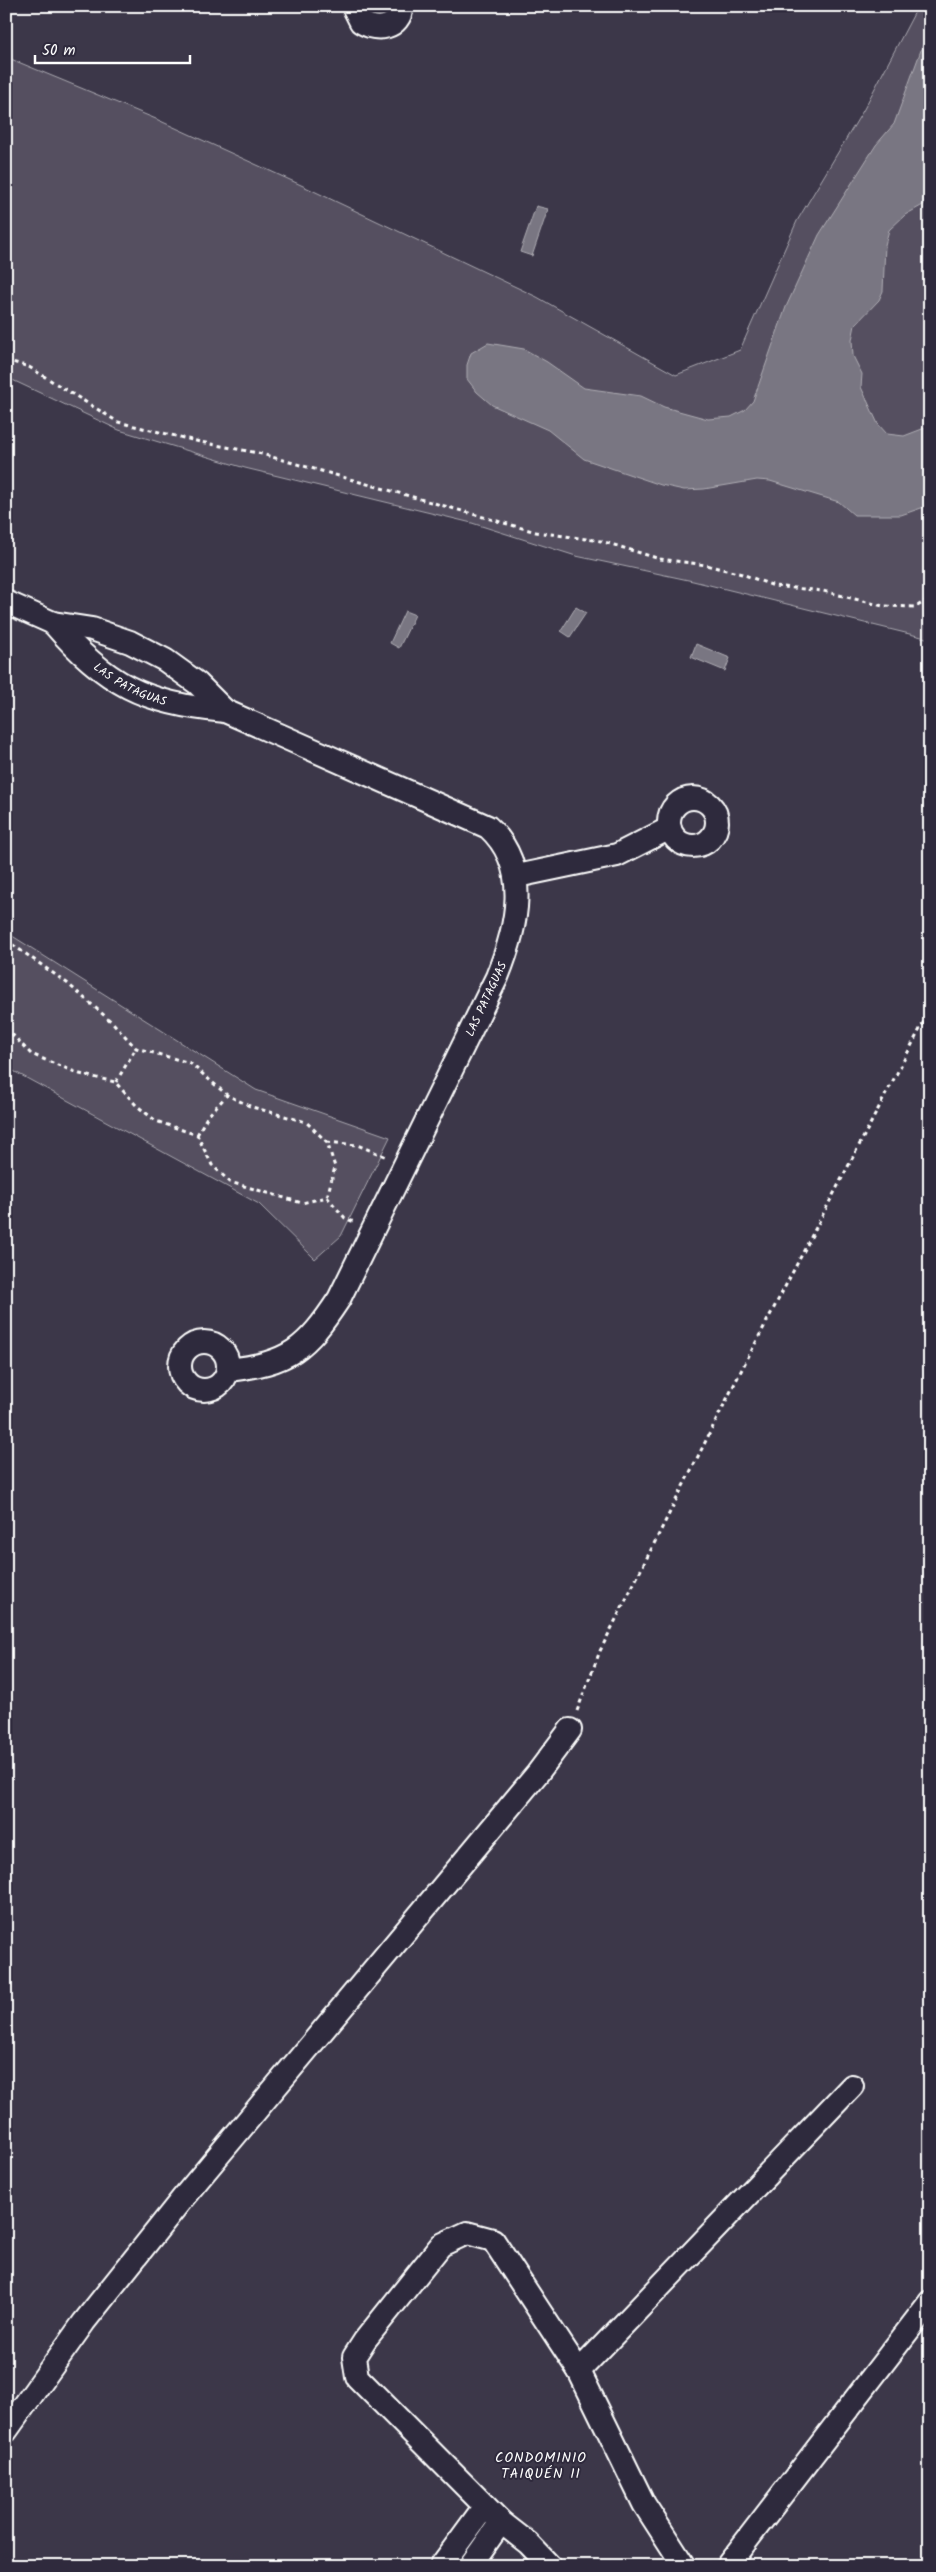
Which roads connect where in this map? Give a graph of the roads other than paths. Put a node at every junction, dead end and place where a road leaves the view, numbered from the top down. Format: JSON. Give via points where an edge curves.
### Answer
{"nodes":[{"id":1,"x":353,"y":6,"type":"edge"},
{"id":2,"x":402,"y":6,"type":"edge"},
{"id":3,"x":6,"y":602,"type":"edge"},
{"id":4,"x":53,"y":623,"type":"junction"},
{"id":5,"x":225,"y":711,"type":"junction"},
{"id":6,"x":670,"y":828,"type":"dead end"},
{"id":7,"x":516,"y":876,"type":"junction"},
{"id":8,"x":228,"y":1370,"type":"dead end"},
{"id":9,"x":570,"y":1730,"type":"road end"},
{"id":10,"x":852,"y":2086,"type":"dead end"},
{"id":11,"x":930,"y":2302,"type":"edge"},
{"id":12,"x":578,"y":2371,"type":"junction"},
{"id":13,"x":6,"y":2431,"type":"edge"},
{"id":14,"x":485,"y":2506,"type":"junction"},
{"id":15,"x":501,"y":2522,"type":"junction"},
{"id":16,"x":441,"y":2566,"type":"edge"},
{"id":17,"x":470,"y":2566,"type":"edge"},
{"id":18,"x":550,"y":2566,"type":"edge"},
{"id":19,"x":684,"y":2566,"type":"edge"},
{"id":20,"x":727,"y":2566,"type":"edge"}],
"edges":[{"from":1,"to":2,"type":"street","via":[[361,22],[376,29],[392,24]]},
{"from":3,"to":4,"type":"street","name":"LAS PATAGUAS"},
{"from":4,"to":5,"type":"street","name":"LAS PATAGUAS","via":[[130,642],[165,660],[197,683]]},
{"from":4,"to":5,"type":"street","name":"LAS PATAGUAS","via":[[79,653],[110,678],[146,696],[185,708]]},
{"from":5,"to":7,"type":"street","name":"LAS PATAGUAS","via":[[488,827],[505,846]]},
{"from":6,"to":7,"type":"street","via":[[617,855]]},
{"from":7,"to":8,"type":"street","name":"LAS PATAGUAS","via":[[511,930],[497,978],[339,1298],[304,1346],[263,1365]]},
{"from":9,"to":13,"type":"street","via":[[537,1774],[182,2199],[84,2322]]},
{"from":10,"to":12,"type":"street"},
{"from":11,"to":20,"type":"street"},
{"from":12,"to":14,"type":"street","via":[[493,2240],[467,2233],[441,2244],[354,2357],[357,2377]]},
{"from":12,"to":19,"type":"street","via":[[644,2504]]},
{"from":14,"to":15,"type":"street"},
{"from":14,"to":16,"type":"street"},
{"from":15,"to":17,"type":"street"},
{"from":15,"to":18,"type":"street"}]}
